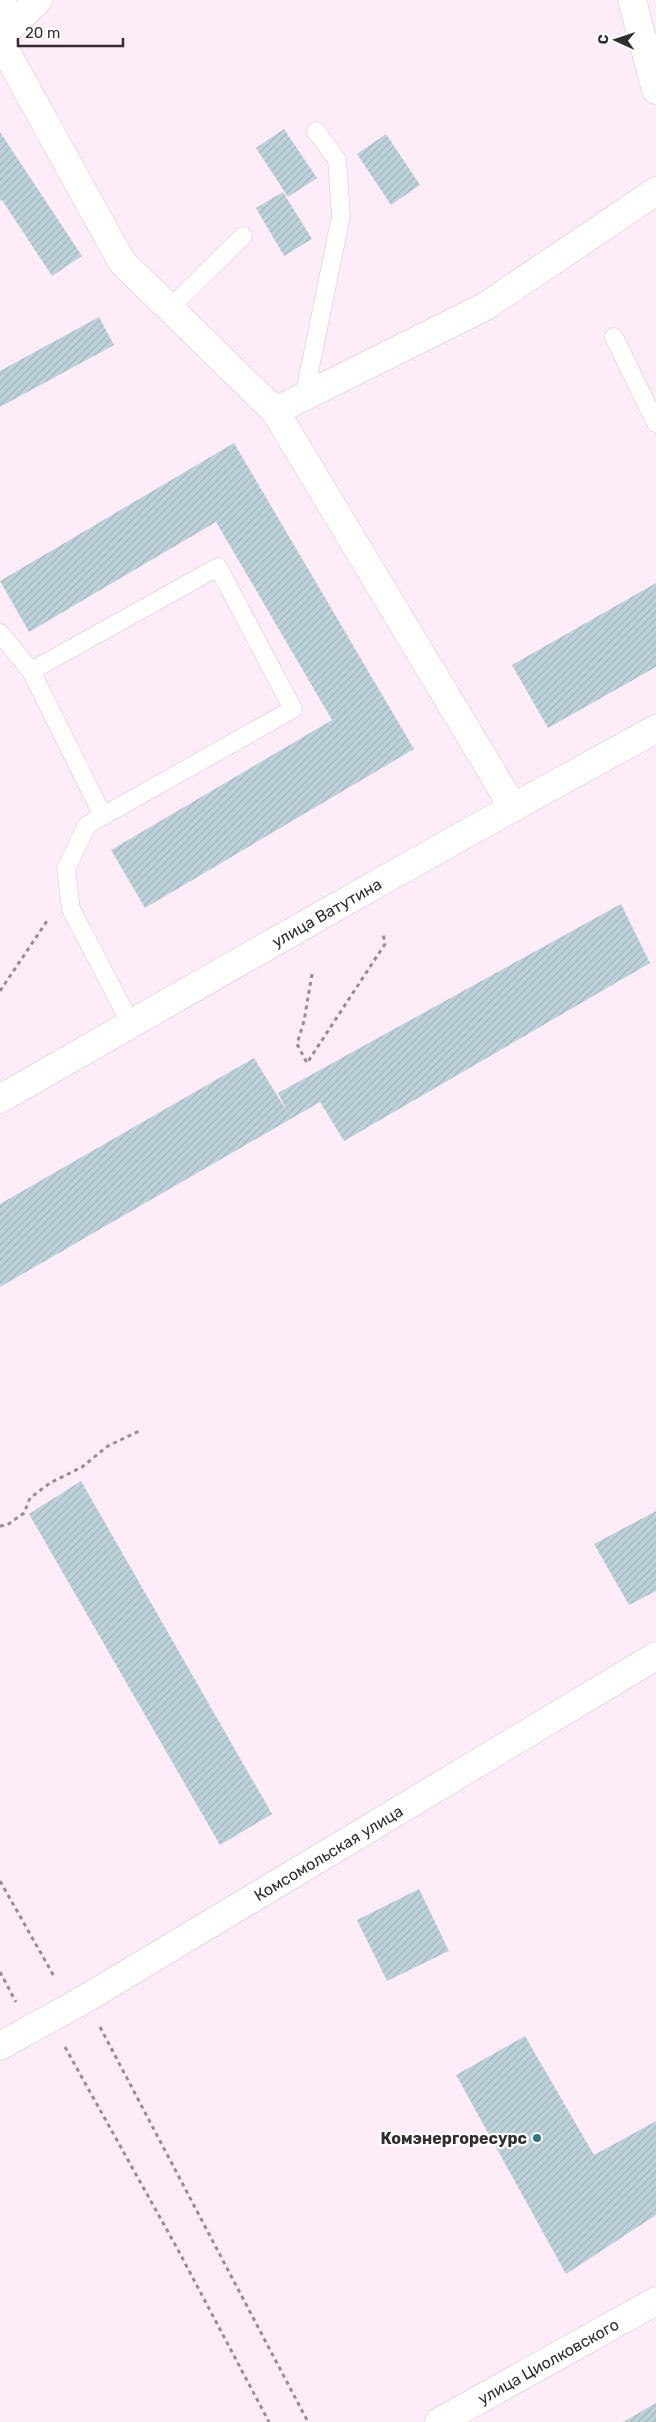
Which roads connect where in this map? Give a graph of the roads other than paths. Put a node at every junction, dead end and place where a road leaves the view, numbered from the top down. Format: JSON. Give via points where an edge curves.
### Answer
{"nodes":[{"id":1,"x":7,"y":0,"type":"edge"},
{"id":2,"x":38,"y":0,"type":"edge"},
{"id":3,"x":632,"y":0,"type":"edge"},
{"id":4,"x":0,"y":32,"type":"edge"},
{"id":5,"x":0,"y":37,"type":"edge"},
{"id":6,"x":0,"y":41,"type":"edge"},
{"id":7,"x":656,"y":90,"type":"edge"},
{"id":8,"x":316,"y":132,"type":"dead end"},
{"id":9,"x":656,"y":191,"type":"edge"},
{"id":10,"x":243,"y":236,"type":"dead end"},
{"id":11,"x":170,"y":308,"type":"junction"},
{"id":12,"x":614,"y":337,"type":"dead end"},
{"id":13,"x":304,"y":397,"type":"junction"},
{"id":14,"x":276,"y":411,"type":"junction"},
{"id":15,"x":656,"y":423,"type":"edge"},
{"id":16,"x":0,"y":633,"type":"edge"},
{"id":17,"x":30,"y":671,"type":"junction"},
{"id":18,"x":656,"y":729,"type":"edge"},
{"id":19,"x":513,"y":807,"type":"junction"},
{"id":20,"x":103,"y":816,"type":"junction"},
{"id":21,"x":132,"y":1024,"type":"junction"},
{"id":22,"x":0,"y":1099,"type":"edge"},
{"id":23,"x":656,"y":1656,"type":"edge"},
{"id":24,"x":0,"y":2046,"type":"edge"},
{"id":25,"x":656,"y":2301,"type":"edge"},
{"id":26,"x":440,"y":2422,"type":"edge"}],
"edges":[{"from":1,"to":4,"type":"lane"},
{"from":2,"to":5,"type":"street"},
{"from":3,"to":7,"type":"street"},
{"from":6,"to":11,"type":"street","via":[[122,262]]},
{"from":8,"to":13,"type":"lane","via":[[337,160],[340,216]]},
{"from":9,"to":13,"type":"street","via":[[486,306]]},
{"from":10,"to":11,"type":"lane"},
{"from":11,"to":14,"type":"street"},
{"from":12,"to":15,"type":"lane"},
{"from":13,"to":14,"type":"street"},
{"from":14,"to":19,"type":"street"},
{"from":16,"to":17,"type":"lane"},
{"from":17,"to":20,"type":"lane"},
{"from":17,"to":20,"type":"lane","via":[[218,567],[293,709]]},
{"from":18,"to":19,"type":"street","name":"улица Ватутина"},
{"from":19,"to":21,"type":"street","name":"улица Ватутина"},
{"from":20,"to":21,"type":"lane","via":[[87,825],[66,869],[70,909]]},
{"from":21,"to":22,"type":"street","name":"улица Ватутина"},
{"from":23,"to":24,"type":"street","name":"Комсомольская улица","via":[[50,2020]]},
{"from":25,"to":26,"type":"street","name":"улица Циолковского"}]}
